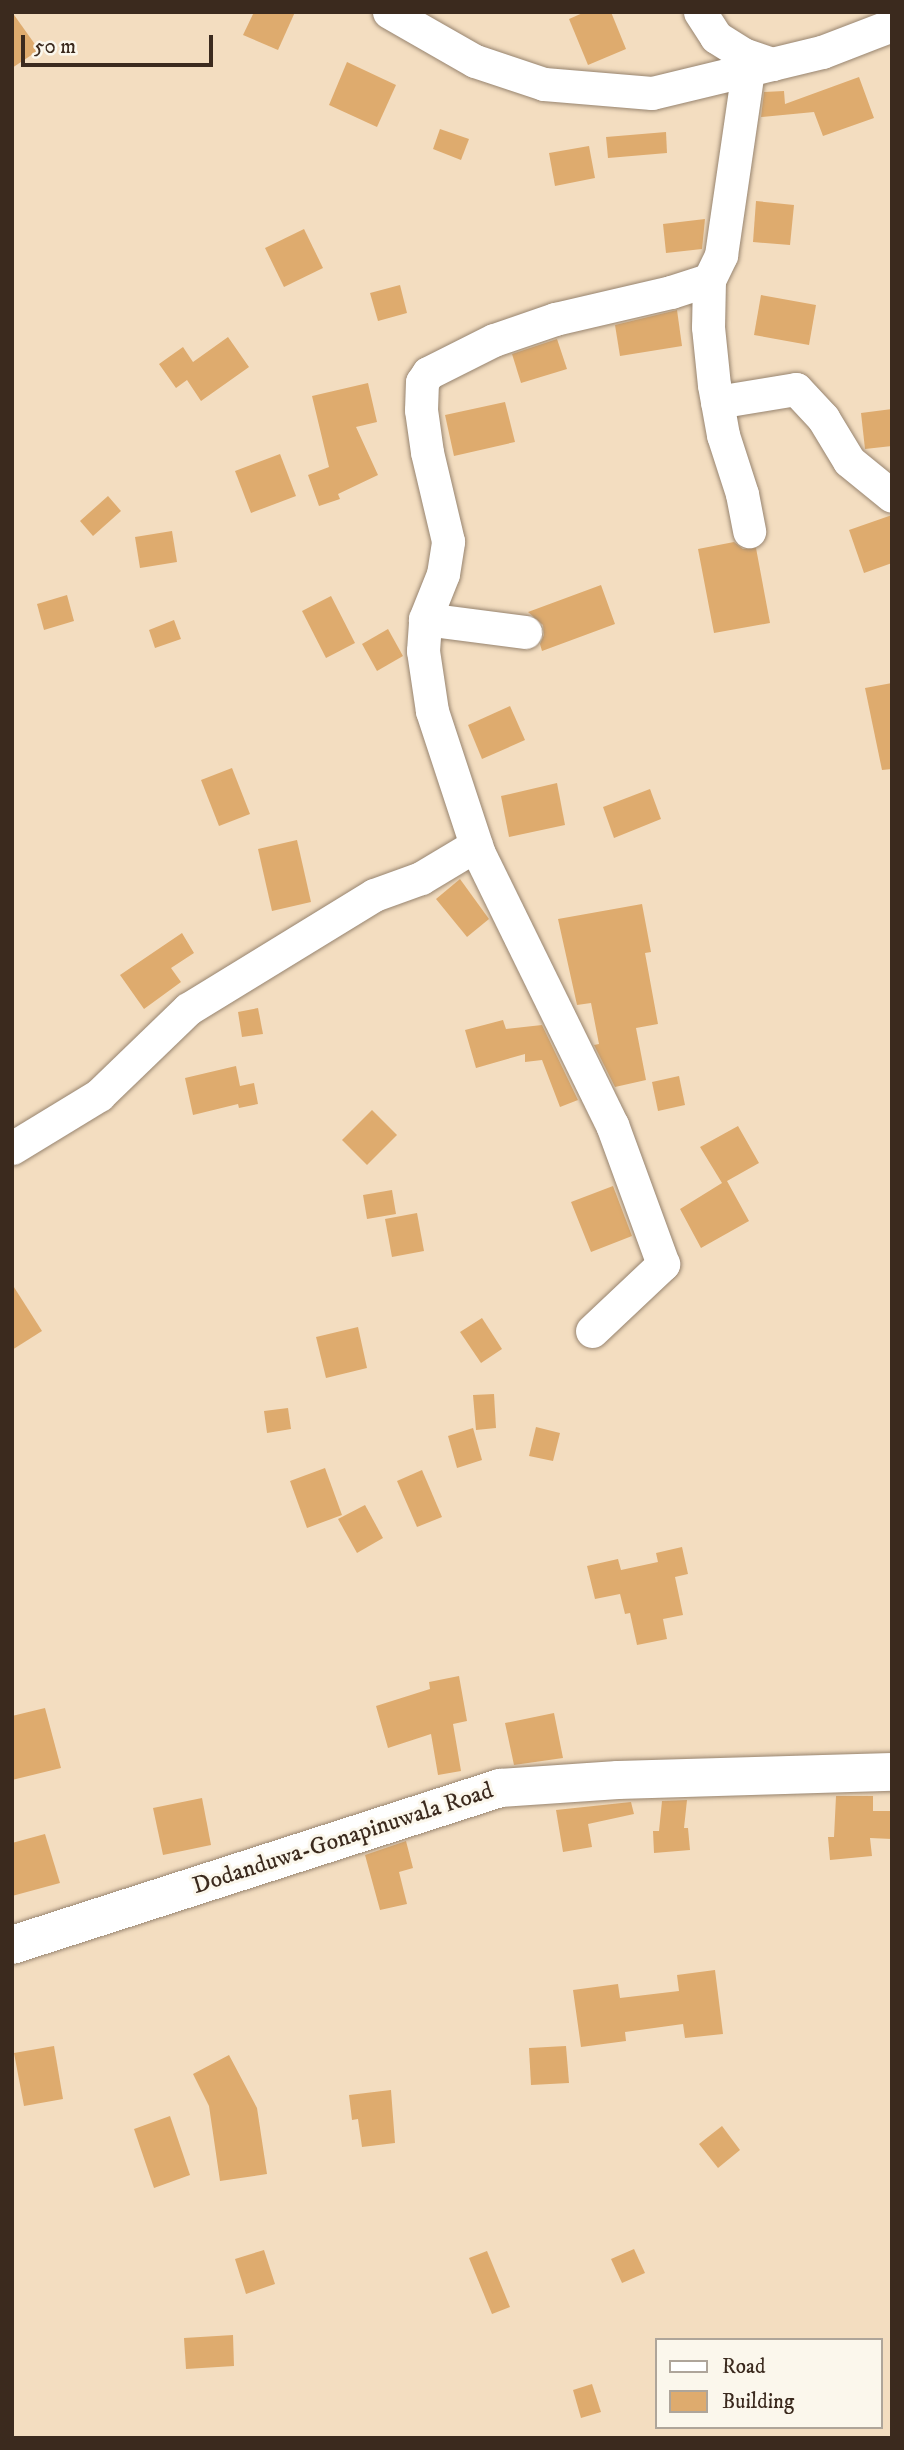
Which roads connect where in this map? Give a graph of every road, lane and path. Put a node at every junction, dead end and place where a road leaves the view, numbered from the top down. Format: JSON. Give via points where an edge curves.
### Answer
{"nodes":[{"id":1,"x":389,"y":12,"type":"edge"},
{"id":2,"x":700,"y":12,"type":"edge"},
{"id":3,"x":892,"y":25,"type":"edge"},
{"id":4,"x":760,"y":67,"type":"junction"},
{"id":5,"x":709,"y":279,"type":"junction"},
{"id":6,"x":717,"y":402,"type":"junction"},
{"id":7,"x":892,"y":496,"type":"edge"},
{"id":8,"x":748,"y":531,"type":"dead end"},
{"id":9,"x":425,"y":619,"type":"junction"},
{"id":10,"x":525,"y":632,"type":"dead end"},
{"id":11,"x":476,"y":845,"type":"junction"},
{"id":12,"x":12,"y":1148,"type":"edge"},
{"id":13,"x":592,"y":1331,"type":"dead end"},
{"id":14,"x":892,"y":1772,"type":"edge"},
{"id":15,"x":12,"y":1945,"type":"edge"}],
"edges":[{"from":1,"to":4,"type":"street","via":[[475,61],[544,84],[652,93]]},
{"from":2,"to":4,"type":"street","via":[[716,37]]},
{"from":3,"to":4,"type":"street","via":[[822,52]]},
{"from":4,"to":5,"type":"street","via":[[720,255]]},
{"from":5,"to":6,"type":"street","via":[[708,327]]},
{"from":5,"to":9,"type":"street","via":[[555,318],[494,340],[428,373],[422,382],[421,410],[448,541],[443,574]]},
{"from":6,"to":7,"type":"street","via":[[796,388],[823,418],[849,461]]},
{"from":6,"to":8,"type":"street"},
{"from":9,"to":10,"type":"street"},
{"from":9,"to":11,"type":"street","via":[[423,651],[432,710]]},
{"from":11,"to":12,"type":"street","via":[[421,878],[374,895],[188,1009],[99,1095]]},
{"from":11,"to":13,"type":"street","via":[[612,1125],[663,1264]]},
{"from":14,"to":15,"type":"main road","name":"Dodanduwa-Gonapinuwala Road","via":[[500,1787]]}]}
